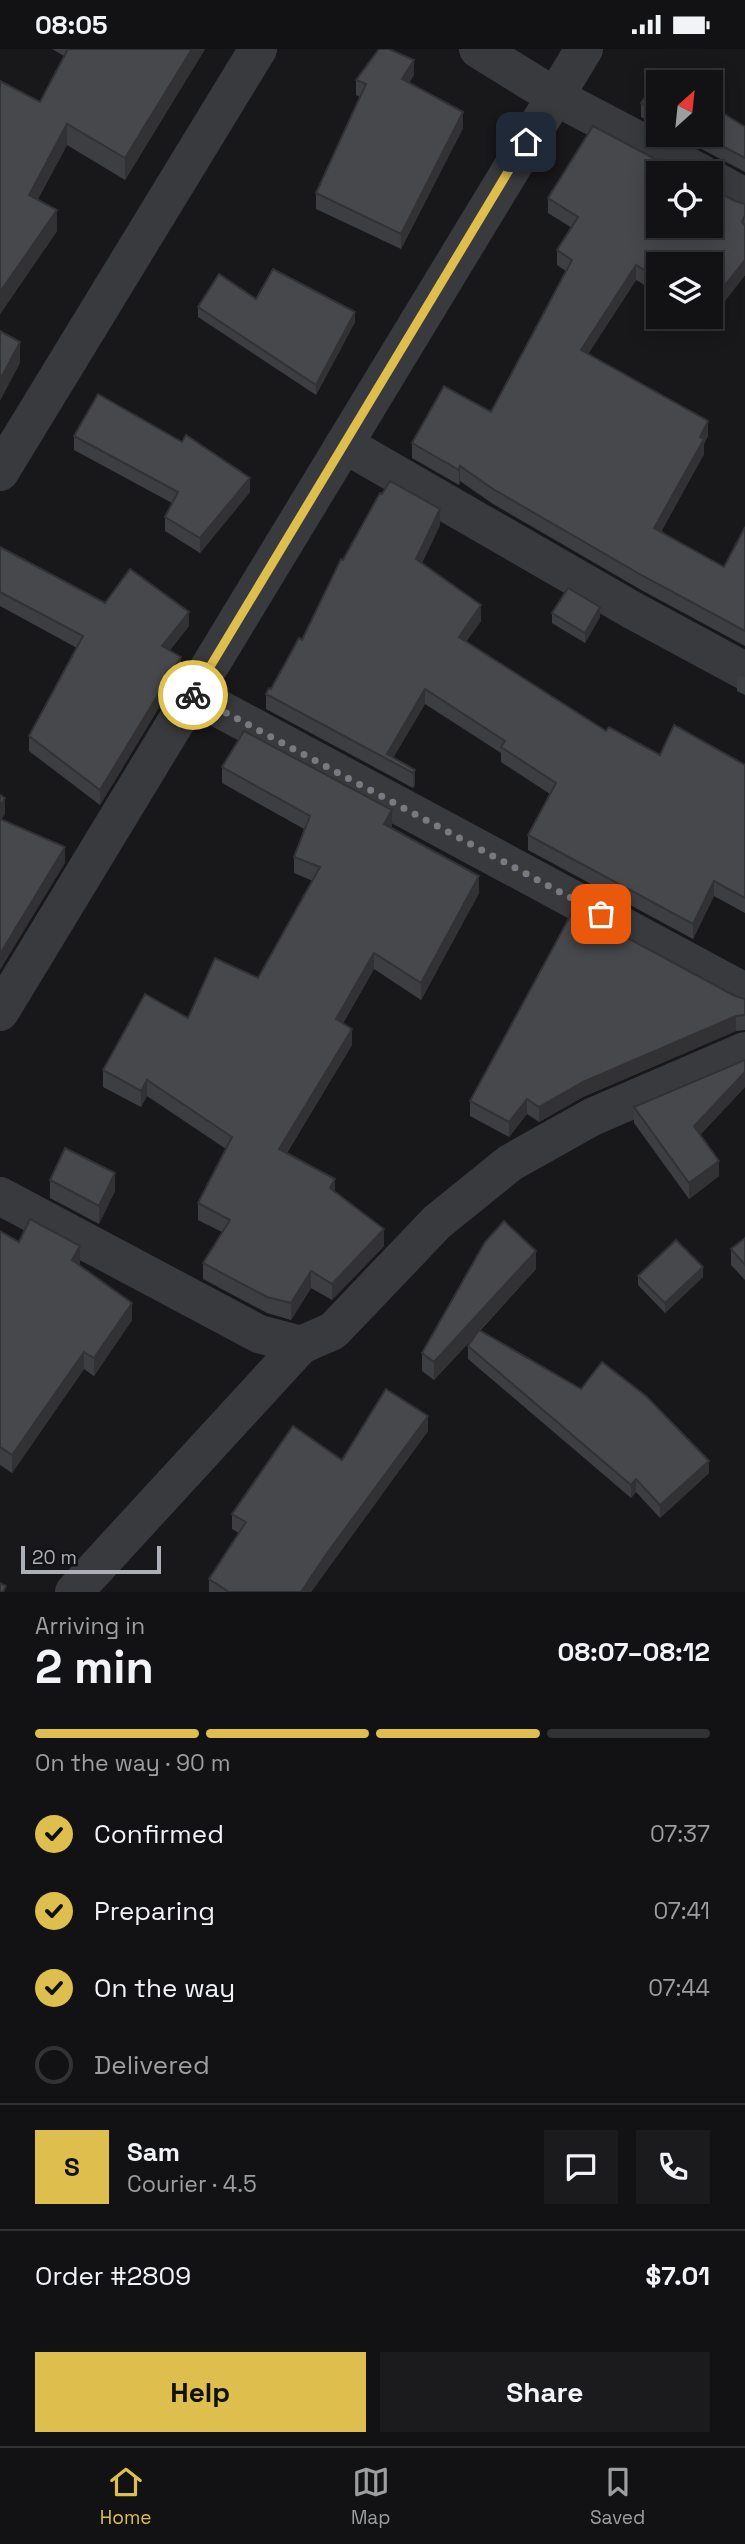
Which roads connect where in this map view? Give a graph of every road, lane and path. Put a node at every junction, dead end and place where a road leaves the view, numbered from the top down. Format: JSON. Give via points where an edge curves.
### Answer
{"nodes":[{"id":1,"x":258,"y":49,"type":"edge"},
{"id":2,"x":478,"y":49,"type":"edge"},
{"id":3,"x":584,"y":49,"type":"edge"},
{"id":4,"x":554,"y":96,"type":"junction"},
{"id":5,"x":678,"y":161,"type":"edge"},
{"id":6,"x":723,"y":186,"type":"edge"},
{"id":7,"x":745,"y":197,"type":"edge"},
{"id":8,"x":344,"y":445,"type":"junction"},
{"id":9,"x":0,"y":473,"type":"edge"},
{"id":10,"x":745,"y":671,"type":"edge"},
{"id":11,"x":192,"y":694,"type":"junction"},
{"id":12,"x":745,"y":992,"type":"edge"},
{"id":13,"x":0,"y":1012,"type":"edge"},
{"id":14,"x":745,"y":1051,"type":"edge"},
{"id":15,"x":0,"y":1196,"type":"edge"},
{"id":16,"x":301,"y":1345,"type":"junction"},
{"id":17,"x":74,"y":1592,"type":"edge"}],
"edges":[{"from":1,"to":9,"type":"street"},
{"from":2,"to":4,"type":"street"},
{"from":3,"to":4,"type":"street"},
{"from":4,"to":5,"type":"street"},
{"from":4,"to":8,"type":"street"},
{"from":6,"to":7,"type":"street"},
{"from":8,"to":10,"type":"street"},
{"from":8,"to":11,"type":"street"},
{"from":11,"to":12,"type":"street"},
{"from":11,"to":13,"type":"street"},
{"from":14,"to":16,"type":"street","via":[[592,1117],[510,1163],[437,1222],[333,1331]]},
{"from":15,"to":16,"type":"street","via":[[260,1334]]},
{"from":16,"to":17,"type":"street"}]}
